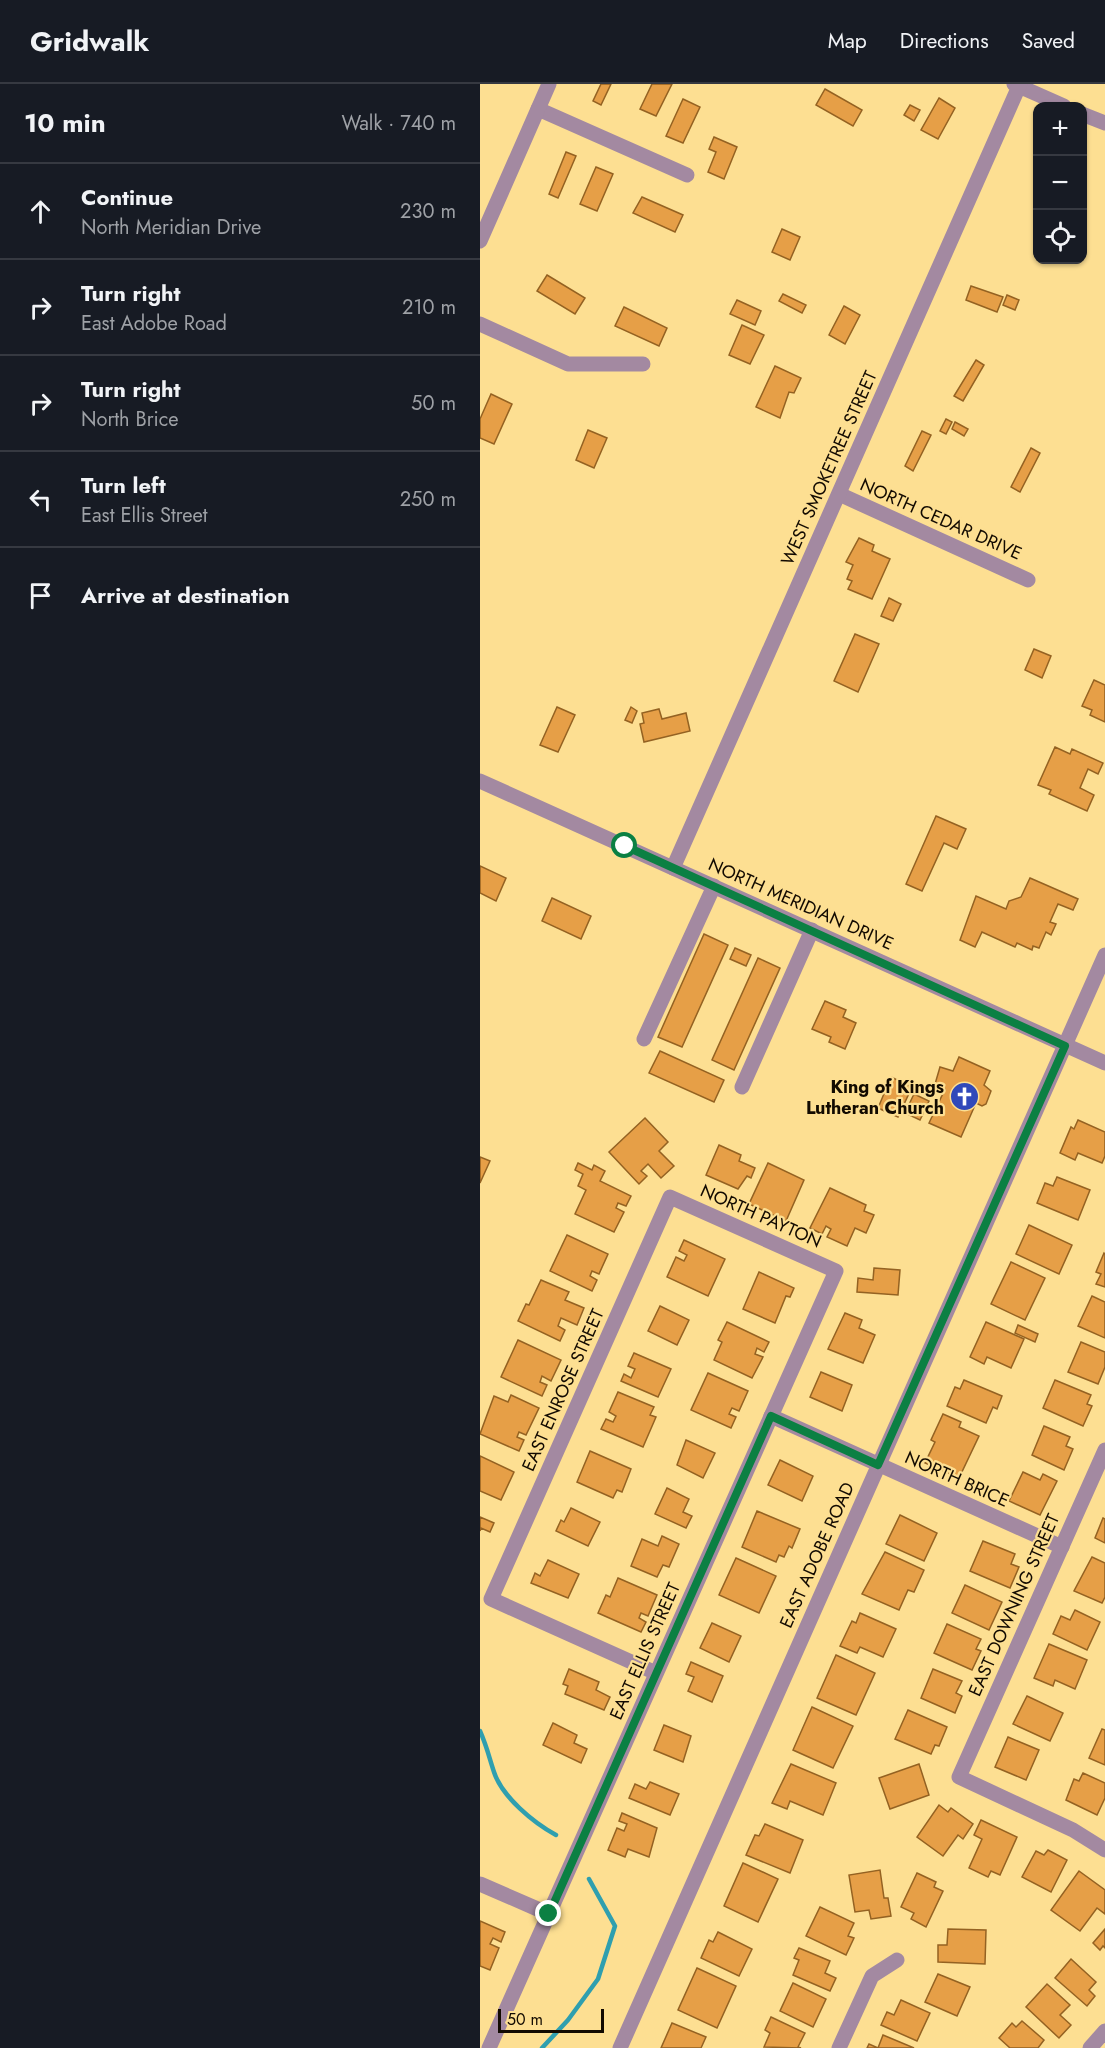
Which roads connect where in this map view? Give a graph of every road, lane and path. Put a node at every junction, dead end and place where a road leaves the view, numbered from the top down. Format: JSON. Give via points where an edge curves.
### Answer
{"nodes":[{"id":1,"x":549,"y":84,"type":"edge"},
{"id":2,"x":1018,"y":85,"type":"edge"},
{"id":3,"x":1055,"y":102,"type":"edge"},
{"id":4,"x":538,"y":109,"type":"junction"},
{"id":5,"x":1087,"y":116,"type":"edge"},
{"id":6,"x":1105,"y":123,"type":"edge"},
{"id":7,"x":687,"y":175,"type":"dead end"},
{"id":8,"x":480,"y":241,"type":"edge"},
{"id":9,"x":480,"y":324,"type":"edge"},
{"id":10,"x":643,"y":364,"type":"dead end"},
{"id":11,"x":839,"y":494,"type":"junction"},
{"id":12,"x":1028,"y":580,"type":"dead end"},
{"id":13,"x":480,"y":780,"type":"edge"},
{"id":14,"x":673,"y":868,"type":"junction"},
{"id":15,"x":714,"y":886,"type":"junction"},
{"id":16,"x":812,"y":930,"type":"junction"},
{"id":17,"x":1105,"y":955,"type":"edge"},
{"id":18,"x":644,"y":1039,"type":"dead end"},
{"id":19,"x":1065,"y":1046,"type":"junction"},
{"id":20,"x":1105,"y":1063,"type":"edge"},
{"id":21,"x":742,"y":1087,"type":"dead end"},
{"id":22,"x":670,"y":1197,"type":"joint"},
{"id":23,"x":836,"y":1270,"type":"joint"},
{"id":24,"x":771,"y":1416,"type":"junction"},
{"id":25,"x":1105,"y":1450,"type":"edge"},
{"id":26,"x":878,"y":1465,"type":"junction"},
{"id":27,"x":1062,"y":1547,"type":"junction"},
{"id":28,"x":656,"y":1673,"type":"junction"},
{"id":29,"x":1105,"y":1850,"type":"edge"},
{"id":30,"x":480,"y":1884,"type":"edge"},
{"id":31,"x":549,"y":1914,"type":"junction"},
{"id":32,"x":897,"y":1960,"type":"dead end"},
{"id":33,"x":1105,"y":2031,"type":"edge"},
{"id":34,"x":489,"y":2048,"type":"edge"},
{"id":35,"x":620,"y":2048,"type":"edge"},
{"id":36,"x":839,"y":2048,"type":"edge"},
{"id":37,"x":1090,"y":2048,"type":"edge"}],
"edges":[{"from":1,"to":4,"type":"street"},
{"from":2,"to":3,"type":"street"},
{"from":2,"to":11,"type":"street","name":"WEST SMOKETREE STREET"},
{"from":4,"to":7,"type":"street"},
{"from":4,"to":8,"type":"street"},
{"from":5,"to":6,"type":"street"},
{"from":9,"to":10,"type":"street","via":[[568,364]]},
{"from":11,"to":12,"type":"street","name":"NORTH CEDAR DRIVE"},
{"from":11,"to":14,"type":"street","name":"WEST SMOKETREE STREET"},
{"from":13,"to":14,"type":"street","name":"NORTH MERIDIAN DRIVE"},
{"from":14,"to":15,"type":"street","name":"NORTH MERIDIAN DRIVE"},
{"from":15,"to":16,"type":"street","name":"NORTH MERIDIAN DRIVE"},
{"from":15,"to":18,"type":"street"},
{"from":16,"to":19,"type":"street","name":"NORTH MERIDIAN DRIVE"},
{"from":16,"to":21,"type":"street"},
{"from":17,"to":19,"type":"street","name":"EAST ADOBE ROAD"},
{"from":19,"to":20,"type":"street","name":"NORTH MERIDIAN DRIVE"},
{"from":19,"to":26,"type":"street","name":"EAST ADOBE ROAD"},
{"from":22,"to":23,"type":"street","name":"NORTH PAYTON"},
{"from":22,"to":28,"type":"street","name":"EAST ENROSE STREET","via":[[491,1599]]},
{"from":23,"to":24,"type":"street","name":"EAST ELLIS STREET"},
{"from":24,"to":26,"type":"street","name":"NORTH BRICE"},
{"from":24,"to":28,"type":"street","name":"EAST ELLIS STREET"},
{"from":25,"to":27,"type":"street","name":"EAST DOWNING STREET"},
{"from":26,"to":27,"type":"street","name":"NORTH BRICE"},
{"from":26,"to":35,"type":"street","name":"EAST ADOBE ROAD"},
{"from":27,"to":29,"type":"street","name":"EAST DOWNING STREET","via":[[959,1777],[1074,1830]]},
{"from":28,"to":31,"type":"street","name":"EAST ELLIS STREET"},
{"from":30,"to":31,"type":"street"},
{"from":31,"to":34,"type":"street","name":"EAST ELLIS STREET"},
{"from":32,"to":36,"type":"street","via":[[872,1976]]},
{"from":33,"to":37,"type":"street"}]}
